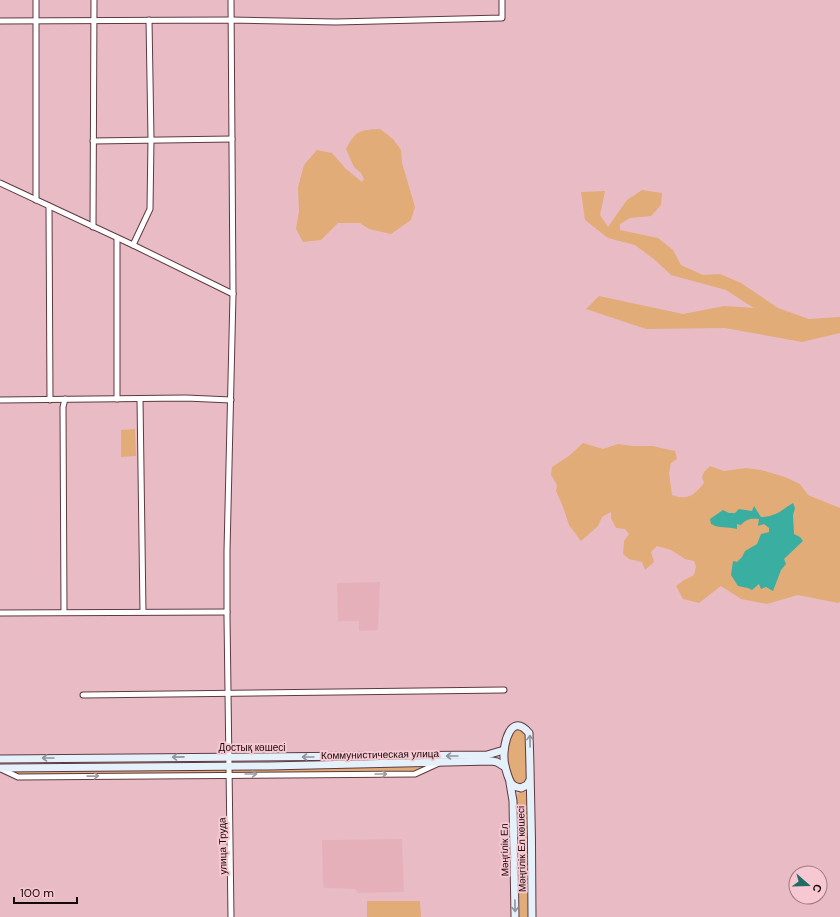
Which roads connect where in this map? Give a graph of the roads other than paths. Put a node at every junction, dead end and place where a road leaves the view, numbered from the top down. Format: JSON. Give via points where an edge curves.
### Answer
{"nodes":[{"id":1,"x":36,"y":0,"type":"edge"},
{"id":2,"x":94,"y":0,"type":"edge"},
{"id":3,"x":231,"y":0,"type":"edge"},
{"id":4,"x":502,"y":0,"type":"edge"},
{"id":5,"x":149,"y":20,"type":"junction"},
{"id":6,"x":231,"y":20,"type":"junction"},
{"id":7,"x":0,"y":21,"type":"edge"},
{"id":8,"x":36,"y":21,"type":"junction"},
{"id":9,"x":94,"y":21,"type":"junction"},
{"id":10,"x":232,"y":139,"type":"junction"},
{"id":11,"x":151,"y":140,"type":"junction"},
{"id":12,"x":93,"y":141,"type":"junction"},
{"id":13,"x":0,"y":183,"type":"edge"},
{"id":14,"x":36,"y":200,"type":"junction"},
{"id":15,"x":49,"y":206,"type":"junction"},
{"id":16,"x":93,"y":227,"type":"junction"},
{"id":17,"x":117,"y":238,"type":"junction"},
{"id":18,"x":133,"y":245,"type":"junction"},
{"id":19,"x":233,"y":294,"type":"junction"},
{"id":20,"x":65,"y":399,"type":"junction"},
{"id":21,"x":117,"y":399,"type":"junction"},
{"id":22,"x":140,"y":399,"type":"junction"},
{"id":23,"x":0,"y":400,"type":"edge"},
{"id":24,"x":50,"y":400,"type":"junction"},
{"id":25,"x":231,"y":400,"type":"junction"},
{"id":26,"x":64,"y":612,"type":"junction"},
{"id":27,"x":143,"y":612,"type":"junction"},
{"id":28,"x":227,"y":612,"type":"junction"},
{"id":29,"x":0,"y":613,"type":"edge"},
{"id":30,"x":504,"y":690,"type":"dead end"},
{"id":31,"x":228,"y":694,"type":"junction"},
{"id":32,"x":83,"y":695,"type":"dead end"},
{"id":33,"x":504,"y":750,"type":"junction"},
{"id":34,"x":229,"y":757,"type":"junction"},
{"id":35,"x":0,"y":759,"type":"edge"},
{"id":36,"x":440,"y":763,"type":"junction"},
{"id":37,"x":229,"y":765,"type":"junction"},
{"id":38,"x":268,"y":766,"type":"joint"},
{"id":39,"x":505,"y":767,"type":"junction"},
{"id":40,"x":0,"y":768,"type":"edge"},
{"id":41,"x":229,"y":774,"type":"junction"},
{"id":42,"x":530,"y":780,"type":"junction"},
{"id":43,"x":510,"y":783,"type":"junction"},
{"id":44,"x":232,"y":917,"type":"edge"},
{"id":45,"x":515,"y":917,"type":"edge"},
{"id":46,"x":532,"y":917,"type":"edge"}],
"edges":[{"from":1,"to":8,"type":"street"},
{"from":2,"to":9,"type":"street"},
{"from":3,"to":6,"type":"street","name":"улица Труда"},
{"from":4,"to":6,"type":"street","via":[[502,18],[336,22]]},
{"from":5,"to":6,"type":"street"},
{"from":5,"to":9,"type":"street"},
{"from":5,"to":11,"type":"street"},
{"from":6,"to":10,"type":"street","name":"улица Труда"},
{"from":7,"to":8,"type":"street"},
{"from":8,"to":9,"type":"street"},
{"from":8,"to":14,"type":"street"},
{"from":9,"to":12,"type":"street"},
{"from":10,"to":11,"type":"street"},
{"from":10,"to":19,"type":"street","name":"улица Труда"},
{"from":11,"to":12,"type":"street"},
{"from":11,"to":18,"type":"street","via":[[150,209]]},
{"from":12,"to":16,"type":"street"},
{"from":13,"to":14,"type":"street"},
{"from":14,"to":15,"type":"street"},
{"from":15,"to":16,"type":"street"},
{"from":15,"to":24,"type":"street"},
{"from":16,"to":17,"type":"street"},
{"from":17,"to":18,"type":"street"},
{"from":17,"to":21,"type":"street"},
{"from":18,"to":19,"type":"street"},
{"from":19,"to":25,"type":"street","name":"улица Труда"},
{"from":20,"to":21,"type":"street"},
{"from":20,"to":24,"type":"street"},
{"from":20,"to":26,"type":"street"},
{"from":21,"to":22,"type":"street"},
{"from":22,"to":25,"type":"street"},
{"from":22,"to":27,"type":"street"},
{"from":23,"to":24,"type":"street"},
{"from":25,"to":28,"type":"street","name":"улица Труда"},
{"from":26,"to":27,"type":"street"},
{"from":26,"to":29,"type":"street"},
{"from":27,"to":28,"type":"street"},
{"from":28,"to":31,"type":"street","name":"улица Труда"},
{"from":30,"to":31,"type":"street"},
{"from":31,"to":32,"type":"street"},
{"from":31,"to":34,"type":"street","name":"улица Труда"},
{"from":33,"to":34,"type":"street","name":"Достық көшесі","one_way":true,"via":[[487,755]]},
{"from":33,"to":39,"type":"street","name":"Мәңгілік Ел көшесі"},
{"from":42,"to":33,"type":"street","name":"Мәңгілік Ел көшесі","one_way":true,"via":[[530,733],[522,726],[516,726],[507,735]]},
{"from":34,"to":35,"type":"street","name":"Достық көшесі","one_way":true},
{"from":34,"to":37,"type":"street","name":"улица Труда"},
{"from":36,"to":38,"type":"street","name":"Коммунистическая улица"},
{"from":36,"to":39,"type":"street","name":"Коммунистическая улица","via":[[492,761]]},
{"from":41,"to":36,"type":"street","one_way":true,"via":[[415,774]]},
{"from":37,"to":38,"type":"street","name":"Достық көшесі"},
{"from":37,"to":40,"type":"street","name":"Достық көшесі"},
{"from":37,"to":41,"type":"street","name":"улица Труда"},
{"from":39,"to":43,"type":"street","name":"Мәңгілік Ел көшесі"},
{"from":40,"to":41,"type":"street","one_way":true,"via":[[18,777]]},
{"from":41,"to":44,"type":"street","name":"улица Труда"},
{"from":42,"to":43,"type":"street","via":[[521,788]]},
{"from":42,"to":46,"type":"street","name":"Мәңгілік Ел көшесі"},
{"from":43,"to":45,"type":"street","name":"Мәңгілік Ел","one_way":true,"via":[[513,800]]}]}
